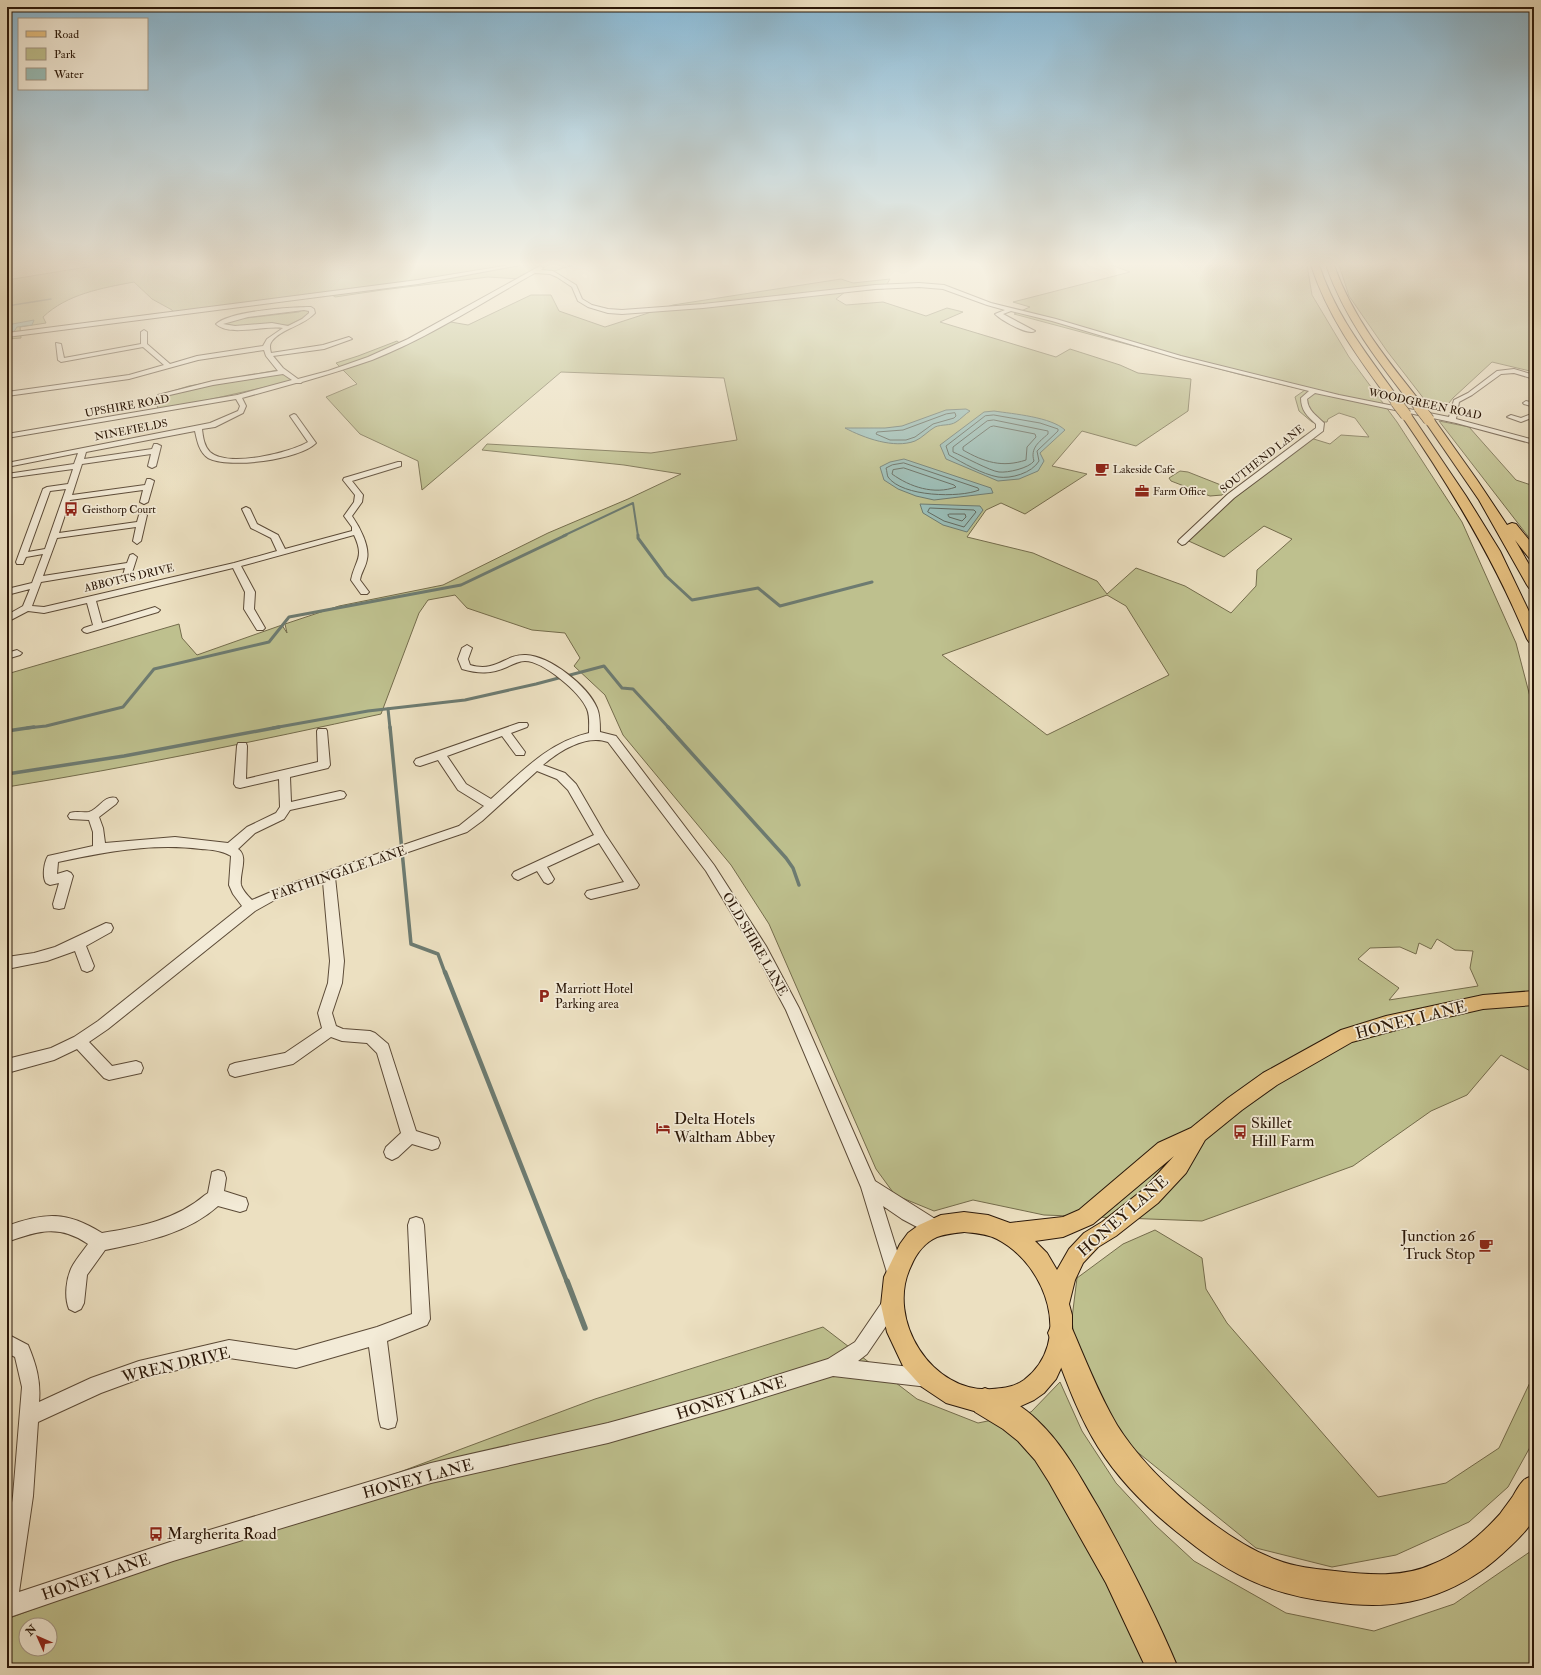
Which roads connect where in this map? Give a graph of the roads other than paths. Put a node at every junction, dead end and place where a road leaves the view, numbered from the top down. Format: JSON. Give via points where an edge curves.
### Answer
{"nodes":[{"id":1,"x":267,"y":343,"type":"edge"},
{"id":2,"x":336,"y":343,"type":"edge"},
{"id":3,"x":403,"y":343,"type":"edge"},
{"id":4,"x":1132,"y":343,"type":"edge"},
{"id":5,"x":1355,"y":343,"type":"edge"},
{"id":6,"x":1373,"y":343,"type":"edge"},
{"id":7,"x":58,"y":344,"type":"dead end"},
{"id":8,"x":144,"y":345,"type":"joint"},
{"id":9,"x":265,"y":348,"type":"junction"},
{"id":10,"x":268,"y":355,"type":"junction"},
{"id":11,"x":168,"y":365,"type":"junction"},
{"id":12,"x":284,"y":372,"type":"junction"},
{"id":13,"x":274,"y":374,"type":"junction"},
{"id":14,"x":1534,"y":377,"type":"edge"},
{"id":15,"x":298,"y":382,"type":"junction"},
{"id":16,"x":1314,"y":391,"type":"junction"},
{"id":17,"x":7,"y":394,"type":"edge"},
{"id":18,"x":251,"y":394,"type":"junction"},
{"id":19,"x":161,"y":396,"type":"dead end"},
{"id":20,"x":238,"y":397,"type":"junction"},
{"id":21,"x":1526,"y":403,"type":"dead end"},
{"id":22,"x":1534,"y":404,"type":"edge"},
{"id":23,"x":1534,"y":415,"type":"edge"},
{"id":24,"x":294,"y":416,"type":"dead end"},
{"id":25,"x":1512,"y":417,"type":"dead end"},
{"id":26,"x":1521,"y":420,"type":"junction"},
{"id":27,"x":1452,"y":421,"type":"junction"},
{"id":28,"x":1533,"y":425,"type":"edge"},
{"id":29,"x":198,"y":429,"type":"junction"},
{"id":30,"x":7,"y":436,"type":"edge"},
{"id":31,"x":1534,"y":442,"type":"edge"},
{"id":32,"x":83,"y":450,"type":"junction"},
{"id":33,"x":79,"y":464,"type":"junction"},
{"id":34,"x":398,"y":464,"type":"dead end"},
{"id":35,"x":7,"y":465,"type":"edge"},
{"id":36,"x":152,"y":466,"type":"dead end"},
{"id":37,"x":7,"y":476,"type":"edge"},
{"id":38,"x":71,"y":486,"type":"junction"},
{"id":39,"x":1484,"y":497,"type":"junction"},
{"id":40,"x":67,"y":498,"type":"junction"},
{"id":41,"x":144,"y":502,"type":"dead end"},
{"id":42,"x":246,"y":509,"type":"dead end"},
{"id":43,"x":143,"y":515,"type":"dead end"},
{"id":44,"x":141,"y":524,"type":"junction"},
{"id":45,"x":356,"y":532,"type":"junction"},
{"id":46,"x":54,"y":536,"type":"junction"},
{"id":47,"x":137,"y":541,"type":"dead end"},
{"id":48,"x":1182,"y":542,"type":"dead end"},
{"id":49,"x":48,"y":551,"type":"junction"},
{"id":50,"x":282,"y":552,"type":"junction"},
{"id":51,"x":1534,"y":555,"type":"edge"},
{"id":52,"x":236,"y":565,"type":"junction"},
{"id":53,"x":126,"y":579,"type":"dead end"},
{"id":54,"x":37,"y":582,"type":"junction"},
{"id":55,"x":1534,"y":585,"type":"edge"},
{"id":56,"x":7,"y":592,"type":"edge"},
{"id":57,"x":364,"y":592,"type":"dead end"},
{"id":58,"x":91,"y":599,"type":"junction"},
{"id":59,"x":27,"y":608,"type":"junction"},
{"id":60,"x":155,"y":610,"type":"dead end"},
{"id":61,"x":7,"y":619,"type":"edge"},
{"id":62,"x":98,"y":627,"type":"junction"},
{"id":63,"x":260,"y":628,"type":"dead end"},
{"id":64,"x":87,"y":630,"type":"dead end"},
{"id":65,"x":1534,"y":639,"type":"edge"},
{"id":66,"x":466,"y":648,"type":"dead end"},
{"id":67,"x":523,"y":725,"type":"dead end"},
{"id":68,"x":322,"y":731,"type":"dead end"},
{"id":69,"x":505,"y":732,"type":"junction"},
{"id":70,"x":594,"y":736,"type":"junction"},
{"id":71,"x":242,"y":746,"type":"dead end"},
{"id":72,"x":520,"y":752,"type":"dead end"},
{"id":73,"x":440,"y":755,"type":"junction"},
{"id":74,"x":420,"y":762,"type":"dead end"},
{"id":75,"x":534,"y":766,"type":"junction"},
{"id":76,"x":284,"y":774,"type":"junction"},
{"id":77,"x":340,"y":795,"type":"dead end"},
{"id":78,"x":112,"y":802,"type":"dead end"},
{"id":79,"x":492,"y":806,"type":"junction"},
{"id":80,"x":286,"y":807,"type":"junction"},
{"id":81,"x":74,"y":816,"type":"dead end"},
{"id":82,"x":92,"y":816,"type":"junction"},
{"id":83,"x":601,"y":837,"type":"junction"},
{"id":84,"x":99,"y":849,"type":"junction"},
{"id":85,"x":230,"y":849,"type":"junction"},
{"id":86,"x":540,"y":865,"type":"junction"},
{"id":87,"x":329,"y":875,"type":"junction"},
{"id":88,"x":518,"y":875,"type":"dead end"},
{"id":89,"x":548,"y":879,"type":"dead end"},
{"id":90,"x":591,"y":894,"type":"dead end"},
{"id":91,"x":59,"y":904,"type":"dead end"},
{"id":92,"x":250,"y":907,"type":"junction"},
{"id":93,"x":106,"y":928,"type":"dead end"},
{"id":94,"x":79,"y":945,"type":"junction"},
{"id":95,"x":7,"y":963,"type":"edge"},
{"id":96,"x":87,"y":966,"type":"dead end"},
{"id":97,"x":1534,"y":998,"type":"edge"},
{"id":98,"x":330,"y":1030,"type":"junction"},
{"id":99,"x":78,"y":1041,"type":"junction"},
{"id":100,"x":7,"y":1066,"type":"edge"},
{"id":101,"x":136,"y":1068,"type":"dead end"},
{"id":102,"x":235,"y":1070,"type":"dead end"},
{"id":103,"x":1198,"y":1134,"type":"junction"},
{"id":104,"x":410,"y":1136,"type":"junction"},
{"id":105,"x":432,"y":1144,"type":"dead end"},
{"id":106,"x":392,"y":1152,"type":"dead end"},
{"id":107,"x":218,"y":1178,"type":"dead end"},
{"id":108,"x":869,"y":1187,"type":"junction"},
{"id":109,"x":215,"y":1197,"type":"junction"},
{"id":110,"x":240,"y":1204,"type":"dead end"},
{"id":111,"x":416,"y":1225,"type":"dead end"},
{"id":112,"x":934,"y":1228,"type":"junction"},
{"id":113,"x":7,"y":1234,"type":"edge"},
{"id":114,"x":1009,"y":1234,"type":"junction"},
{"id":115,"x":100,"y":1242,"type":"junction"},
{"id":116,"x":895,"y":1273,"type":"junction"},
{"id":117,"x":75,"y":1303,"type":"dead end"},
{"id":118,"x":1059,"y":1303,"type":"junction"},
{"id":119,"x":891,"y":1304,"type":"junction"},
{"id":120,"x":1061,"y":1333,"type":"junction"},
{"id":121,"x":377,"y":1336,"type":"junction"},
{"id":122,"x":7,"y":1343,"type":"edge"},
{"id":123,"x":833,"y":1367,"type":"junction"},
{"id":124,"x":928,"y":1378,"type":"junction"},
{"id":125,"x":985,"y":1402,"type":"junction"},
{"id":126,"x":28,"y":1417,"type":"junction"},
{"id":127,"x":388,"y":1420,"type":"dead end"},
{"id":128,"x":1534,"y":1490,"type":"edge"},
{"id":129,"x":7,"y":1606,"type":"edge"},
{"id":130,"x":1162,"y":1668,"type":"edge"}],
"edges":[{"from":1,"to":9,"type":"street"},
{"from":2,"to":10,"type":"street"},
{"from":3,"to":15,"type":"street","name":"UPSHIRE ROAD","via":[[381,354]]},
{"from":4,"to":16,"type":"street","name":"WOODGREEN ROAD"},
{"from":5,"to":65,"type":"highway","bridge":true,"via":[[1480,526]]},
{"from":6,"to":39,"type":"highway","bridge":true},
{"from":7,"to":8,"type":"street","via":[[61,360]]},
{"from":8,"to":11,"type":"street"},
{"from":9,"to":10,"type":"street"},
{"from":9,"to":11,"type":"street"},
{"from":10,"to":12,"type":"street"},
{"from":11,"to":17,"type":"street","via":[[142,374]]},
{"from":12,"to":13,"type":"street","name":"UPSHIRE ROAD"},
{"from":12,"to":15,"type":"street"},
{"from":13,"to":18,"type":"street","name":"UPSHIRE ROAD"},
{"from":13,"to":19,"type":"street","name":"UPSHIRE ROAD","via":[[213,383]]},
{"from":14,"to":27,"type":"street","via":[[1514,371],[1495,374],[1470,394],[1456,401]]},
{"from":15,"to":18,"type":"street","name":"UPSHIRE ROAD"},
{"from":16,"to":27,"type":"street","name":"WOODGREEN ROAD"},
{"from":16,"to":48,"type":"street","name":"SOUTHEND LANE","via":[[1304,398],[1304,404],[1307,412],[1320,424],[1320,428],[1231,496]]},
{"from":18,"to":20,"type":"street","name":"UPSHIRE ROAD"},
{"from":20,"to":29,"type":"street","name":"NINEFIELDS","via":[[243,406],[241,412],[219,423]]},
{"from":20,"to":30,"type":"street","name":"UPSHIRE ROAD"},
{"from":21,"to":22,"type":"street"},
{"from":23,"to":26,"type":"street"},
{"from":24,"to":29,"type":"street","via":[[312,443],[302,449],[259,459],[233,461],[211,456],[202,447]]},
{"from":25,"to":26,"type":"street"},
{"from":26,"to":28,"type":"street"},
{"from":27,"to":31,"type":"street","name":"WOODGREEN ROAD"},
{"from":29,"to":32,"type":"street","name":"NINEFIELDS"},
{"from":32,"to":33,"type":"street"},
{"from":32,"to":35,"type":"street","name":"NINEFIELDS"},
{"from":33,"to":36,"type":"street","via":[[156,449]]},
{"from":33,"to":37,"type":"street"},
{"from":33,"to":38,"type":"street"},
{"from":34,"to":45,"type":"street","via":[[347,480],[360,498],[348,516],[356,527]]},
{"from":38,"to":40,"type":"street"},
{"from":38,"to":49,"type":"street","via":[[47,490],[21,558]]},
{"from":39,"to":51,"type":"highway"},
{"from":39,"to":55,"type":"highway"},
{"from":40,"to":41,"type":"street","via":[[149,484]]},
{"from":40,"to":46,"type":"street"},
{"from":42,"to":50,"type":"street","via":[[254,526],[272,534]]},
{"from":43,"to":44,"type":"street"},
{"from":44,"to":46,"type":"street"},
{"from":44,"to":47,"type":"street"},
{"from":45,"to":50,"type":"street","name":"ABBOTTS DRIVE"},
{"from":45,"to":57,"type":"street","via":[[360,538],[363,559],[355,580]]},
{"from":46,"to":49,"type":"street"},
{"from":49,"to":54,"type":"street"},
{"from":50,"to":52,"type":"street","name":"ABBOTTS DRIVE"},
{"from":52,"to":58,"type":"street","name":"ABBOTTS DRIVE"},
{"from":52,"to":63,"type":"street","via":[[250,592],[249,609]]},
{"from":53,"to":54,"type":"street","via":[[132,561]]},
{"from":54,"to":56,"type":"street"},
{"from":54,"to":59,"type":"street"},
{"from":58,"to":59,"type":"street","name":"ABBOTTS DRIVE","via":[[44,610]]},
{"from":58,"to":62,"type":"street"},
{"from":59,"to":61,"type":"street"},
{"from":60,"to":62,"type":"street"},
{"from":62,"to":64,"type":"street"},
{"from":66,"to":70,"type":"street","via":[[462,660],[466,667],[478,671],[495,669],[510,661],[526,658],[540,662],[563,677],[592,707]]},
{"from":67,"to":69,"type":"street"},
{"from":68,"to":76,"type":"street","via":[[324,765]]},
{"from":69,"to":72,"type":"street"},
{"from":69,"to":73,"type":"street"},
{"from":70,"to":75,"type":"street","name":"FARTHINGALE LANE","via":[[562,747]]},
{"from":70,"to":108,"type":"street","name":"OLD SHIRE LANE","via":[[612,739],[710,868],[738,912],[792,1008]]},
{"from":71,"to":76,"type":"street","via":[[240,784]]},
{"from":73,"to":74,"type":"street"},
{"from":73,"to":79,"type":"street","via":[[462,787]]},
{"from":75,"to":79,"type":"street","name":"FARTHINGALE LANE"},
{"from":75,"to":83,"type":"street","via":[[561,776],[572,787]]},
{"from":76,"to":80,"type":"street"},
{"from":77,"to":80,"type":"street"},
{"from":78,"to":82,"type":"street"},
{"from":79,"to":87,"type":"street","name":"FARTHINGALE LANE","via":[[463,829]]},
{"from":80,"to":85,"type":"street","via":[[280,816],[251,830]]},
{"from":81,"to":82,"type":"street"},
{"from":82,"to":84,"type":"street","via":[[100,833]]},
{"from":83,"to":86,"type":"street"},
{"from":83,"to":90,"type":"street","via":[[633,885]]},
{"from":84,"to":85,"type":"street","via":[[175,841]]},
{"from":84,"to":91,"type":"street","via":[[52,859],[50,880],[67,876]]},
{"from":85,"to":92,"type":"street","via":[[238,857],[235,887]]},
{"from":86,"to":88,"type":"street"},
{"from":86,"to":89,"type":"street"},
{"from":87,"to":92,"type":"street","name":"FARTHINGALE LANE","via":[[276,894]]},
{"from":87,"to":98,"type":"street","via":[[337,961],[335,983],[325,1013]]},
{"from":92,"to":99,"type":"street","name":"FARTHINGALE LANE","via":[[125,1008]]},
{"from":93,"to":94,"type":"street"},
{"from":94,"to":95,"type":"street","via":[[43,957]]},
{"from":94,"to":96,"type":"street"},
{"from":97,"to":103,"type":"main road","name":"HONEY LANE","via":[[1483,1002],[1426,1014],[1347,1036],[1270,1080]]},
{"from":98,"to":102,"type":"street","via":[[288,1059]]},
{"from":98,"to":104,"type":"street","via":[[342,1035],[370,1037],[383,1049]]},
{"from":99,"to":100,"type":"street","name":"FARTHINGALE LANE","via":[[54,1054]]},
{"from":99,"to":101,"type":"street","via":[[108,1074]]},
{"from":103,"to":114,"type":"main road","name":"HONEY LANE","via":[[1165,1150],[1086,1217],[1063,1227]]},
{"from":103,"to":118,"type":"main road","name":"HONEY LANE","via":[[1180,1166],[1151,1196],[1091,1240],[1076,1256],[1065,1278]]},
{"from":104,"to":105,"type":"street"},
{"from":104,"to":106,"type":"street"},
{"from":107,"to":109,"type":"street"},
{"from":108,"to":112,"type":"street"},
{"from":108,"to":116,"type":"street","name":"OLD SHIRE LANE"},
{"from":109,"to":110,"type":"street"},
{"from":109,"to":115,"type":"street","via":[[183,1220],[128,1237]]},
{"from":111,"to":121,"type":"street","name":"WREN DRIVE","via":[[421,1319]]},
{"from":112,"to":114,"type":"main road","via":[[964,1222],[982,1224]]},
{"from":112,"to":116,"type":"main road","via":[[912,1243]]},
{"from":113,"to":115,"type":"street","via":[[36,1224],[65,1224]]},
{"from":114,"to":118,"type":"main road","via":[[1034,1255],[1045,1270]]},
{"from":115,"to":117,"type":"street","via":[[79,1271]]},
{"from":116,"to":119,"type":"main road"},
{"from":118,"to":120,"type":"main road"},
{"from":119,"to":123,"type":"street","name":"HONEY LANE","via":[[861,1348]]},
{"from":119,"to":124,"type":"main road","via":[[896,1328],[904,1348],[915,1365]]},
{"from":120,"to":125,"type":"main road","via":[[1053,1362],[1044,1377],[1032,1388],[1010,1399]]},
{"from":120,"to":128,"type":"highway","via":[[1088,1401],[1112,1444],[1130,1467],[1184,1519],[1220,1545],[1248,1563],[1296,1582],[1373,1590],[1421,1585],[1444,1576],[1474,1559],[1514,1520]]},
{"from":121,"to":126,"type":"street","name":"WREN DRIVE","via":[[296,1360],[229,1349],[146,1368],[98,1385]]},
{"from":121,"to":127,"type":"street"},
{"from":122,"to":126,"type":"street","via":[[22,1351],[27,1364],[31,1387]]},
{"from":123,"to":124,"type":"street","name":"HONEY LANE"},
{"from":123,"to":129,"type":"street","name":"HONEY LANE","via":[[608,1433],[431,1473],[173,1551]]},
{"from":124,"to":125,"type":"main road","via":[[960,1397]]},
{"from":125,"to":130,"type":"highway","via":[[1026,1429],[1056,1465],[1114,1565]]},
{"from":126,"to":129,"type":"street","via":[[23,1496]]}]}
